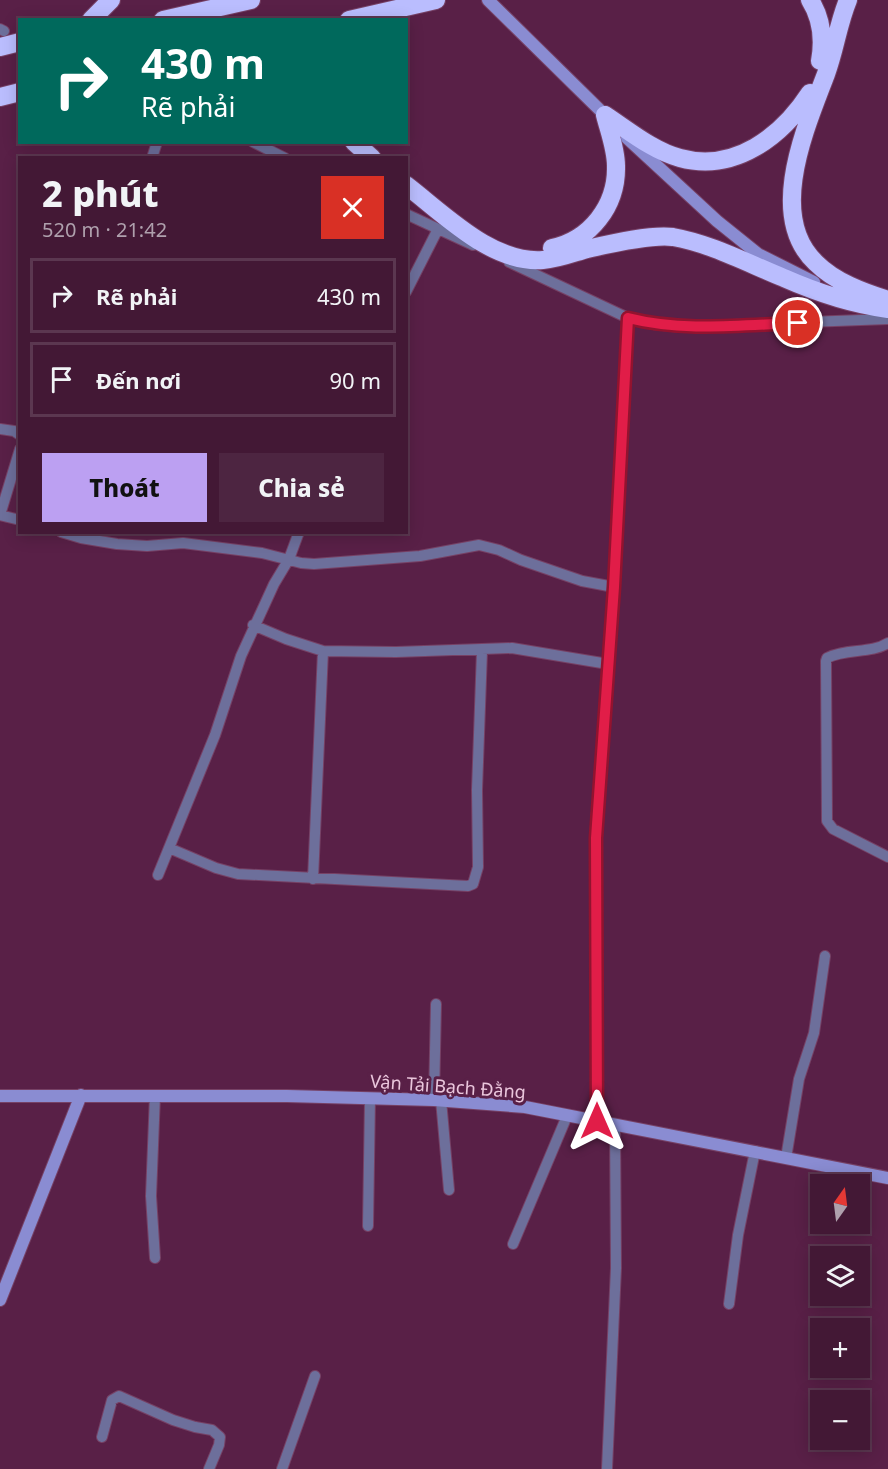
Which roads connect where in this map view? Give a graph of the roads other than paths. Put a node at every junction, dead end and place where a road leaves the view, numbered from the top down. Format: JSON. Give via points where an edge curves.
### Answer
{"nodes":[{"id":1,"x":111,"y":0,"type":"edge"},
{"id":2,"x":251,"y":0,"type":"edge"},
{"id":3,"x":436,"y":0,"type":"edge"},
{"id":4,"x":443,"y":0,"type":"edge"},
{"id":5,"x":488,"y":0,"type":"edge"},
{"id":6,"x":810,"y":0,"type":"edge"},
{"id":7,"x":848,"y":0,"type":"edge"},
{"id":8,"x":93,"y":18,"type":"edge"},
{"id":9,"x":172,"y":18,"type":"edge"},
{"id":10,"x":358,"y":18,"type":"edge"},
{"id":11,"x":395,"y":18,"type":"edge"},
{"id":12,"x":1,"y":36,"type":"edge"},
{"id":13,"x":18,"y":41,"type":"edge"},
{"id":14,"x":18,"y":52,"type":"edge"},
{"id":15,"x":0,"y":56,"type":"edge"},
{"id":16,"x":18,"y":92,"type":"edge"},
{"id":17,"x":0,"y":97,"type":"edge"},
{"id":18,"x":604,"y":115,"type":"junction"},
{"id":19,"x":257,"y":144,"type":"edge"},
{"id":20,"x":356,"y":144,"type":"edge"},
{"id":21,"x":375,"y":144,"type":"edge"},
{"id":22,"x":281,"y":156,"type":"edge"},
{"id":23,"x":370,"y":156,"type":"edge"},
{"id":24,"x":386,"y":156,"type":"edge"},
{"id":25,"x":408,"y":174,"type":"edge"},
{"id":26,"x":408,"y":187,"type":"edge"},
{"id":27,"x":408,"y":215,"type":"edge"},
{"id":28,"x":438,"y":229,"type":"junction"},
{"id":29,"x":408,"y":288,"type":"edge"},
{"id":30,"x":888,"y":300,"type":"edge"},
{"id":31,"x":888,"y":308,"type":"edge"},
{"id":32,"x":628,"y":318,"type":"junction"},
{"id":33,"x":888,"y":320,"type":"edge"},
{"id":34,"x":0,"y":429,"type":"edge"},
{"id":35,"x":18,"y":433,"type":"edge"},
{"id":36,"x":18,"y":455,"type":"edge"},
{"id":37,"x":0,"y":515,"type":"edge"},
{"id":38,"x":18,"y":520,"type":"edge"},
{"id":39,"x":68,"y":534,"type":"edge"},
{"id":40,"x":298,"y":534,"type":"edge"},
{"id":41,"x":289,"y":560,"type":"junction"},
{"id":42,"x":614,"y":587,"type":"junction"},
{"id":43,"x":253,"y":625,"type":"junction"},
{"id":44,"x":888,"y":643,"type":"edge"},
{"id":45,"x":323,"y":651,"type":"junction"},
{"id":46,"x":482,"y":651,"type":"junction"},
{"id":47,"x":608,"y":664,"type":"junction"},
{"id":48,"x":169,"y":848,"type":"junction"},
{"id":49,"x":888,"y":857,"type":"edge"},
{"id":50,"x":158,"y":875,"type":"dead end"},
{"id":51,"x":313,"y":879,"type":"junction"},
{"id":52,"x":825,"y":956,"type":"dead end"},
{"id":53,"x":436,"y":1004,"type":"dead end"},
{"id":54,"x":81,"y":1095,"type":"junction"},
{"id":55,"x":155,"y":1095,"type":"junction"},
{"id":56,"x":0,"y":1096,"type":"edge"},
{"id":57,"x":370,"y":1098,"type":"junction"},
{"id":58,"x":438,"y":1100,"type":"junction"},
{"id":59,"x":567,"y":1116,"type":"junction"},
{"id":60,"x":597,"y":1121,"type":"junction"},
{"id":61,"x":615,"y":1124,"type":"junction"},
{"id":62,"x":755,"y":1151,"type":"junction"},
{"id":63,"x":786,"y":1158,"type":"junction"},
{"id":64,"x":888,"y":1178,"type":"edge"},
{"id":65,"x":449,"y":1190,"type":"dead end"},
{"id":66,"x":368,"y":1226,"type":"dead end"},
{"id":67,"x":513,"y":1244,"type":"dead end"},
{"id":68,"x":155,"y":1258,"type":"dead end"},
{"id":69,"x":0,"y":1300,"type":"edge"},
{"id":70,"x":729,"y":1304,"type":"dead end"},
{"id":71,"x":315,"y":1376,"type":"dead end"},
{"id":72,"x":102,"y":1437,"type":"dead end"},
{"id":73,"x":209,"y":1469,"type":"edge"},
{"id":74,"x":282,"y":1469,"type":"edge"},
{"id":75,"x":608,"y":1469,"type":"edge"}],
"edges":[{"from":1,"to":8,"type":"highway"},
{"from":2,"to":9,"type":"highway"},
{"from":3,"to":10,"type":"highway"},
{"from":4,"to":11,"type":"highway"},
{"from":5,"to":18,"type":"street"},
{"from":6,"to":18,"type":"highway","via":[[818,13],[824,41],[810,93],[773,137],[743,154],[709,163],[679,158]]},
{"from":7,"to":30,"type":"highway","via":[[808,119],[792,182],[795,221],[802,246],[815,263],[837,279]]},
{"from":12,"to":13,"type":"highway"},
{"from":14,"to":15,"type":"highway"},
{"from":16,"to":17,"type":"highway"},
{"from":18,"to":25,"type":"highway","via":[[616,165],[614,187],[606,211],[590,230],[567,245],[542,250],[513,247],[485,233]]},
{"from":18,"to":31,"type":"street","via":[[690,197],[758,254],[816,283]]},
{"from":19,"to":22,"type":"street"},
{"from":20,"to":23,"type":"highway"},
{"from":21,"to":24,"type":"highway"},
{"from":26,"to":31,"type":"highway","via":[[480,242],[509,257],[542,260],[626,241],[670,237],[706,245],[820,293],[859,305]]},
{"from":27,"to":28,"type":"street"},
{"from":28,"to":29,"type":"street"},
{"from":28,"to":32,"type":"street"},
{"from":32,"to":33,"type":"street","via":[[681,327]]},
{"from":32,"to":42,"type":"street"},
{"from":34,"to":35,"type":"street"},
{"from":36,"to":37,"type":"street"},
{"from":37,"to":38,"type":"street"},
{"from":39,"to":41,"type":"street","via":[[117,544],[183,543]]},
{"from":40,"to":41,"type":"street"},
{"from":41,"to":42,"type":"street","via":[[330,564],[420,556],[479,545],[582,581]]},
{"from":41,"to":43,"type":"street"},
{"from":42,"to":47,"type":"street"},
{"from":43,"to":45,"type":"street"},
{"from":43,"to":48,"type":"street","via":[[215,735]]},
{"from":44,"to":49,"type":"street","via":[[828,658],[825,731],[827,821],[833,829]]},
{"from":45,"to":46,"type":"street"},
{"from":45,"to":51,"type":"street"},
{"from":46,"to":47,"type":"street","via":[[513,648]]},
{"from":46,"to":51,"type":"street","via":[[478,867],[473,884]]},
{"from":47,"to":60,"type":"street","via":[[596,838]]},
{"from":48,"to":50,"type":"street"},
{"from":48,"to":51,"type":"street","via":[[238,874]]},
{"from":52,"to":63,"type":"street","via":[[814,1034],[800,1079]]},
{"from":53,"to":58,"type":"street"},
{"from":54,"to":55,"type":"street","name":"Vận Tải Bạch Đằng"},
{"from":54,"to":56,"type":"street","name":"Vận Tải Bạch Đằng"},
{"from":54,"to":69,"type":"street"},
{"from":55,"to":57,"type":"street","name":"Vận Tải Bạch Đằng"},
{"from":55,"to":68,"type":"street","via":[[151,1196]]},
{"from":57,"to":58,"type":"street","name":"Vận Tải Bạch Đằng"},
{"from":57,"to":66,"type":"street"},
{"from":58,"to":59,"type":"street","name":"Vận Tải Bạch Đằng","via":[[525,1107]]},
{"from":58,"to":65,"type":"street"},
{"from":59,"to":60,"type":"street","name":"Vận Tải Bạch Đằng"},
{"from":59,"to":67,"type":"street"},
{"from":60,"to":61,"type":"street","name":"Vận Tải Bạch Đằng"},
{"from":61,"to":62,"type":"street","name":"Vận Tải Bạch Đằng"},
{"from":61,"to":75,"type":"street","via":[[616,1268]]},
{"from":62,"to":63,"type":"street","name":"Vận Tải Bạch Đằng"},
{"from":62,"to":70,"type":"street"},
{"from":63,"to":64,"type":"street","name":"Vận Tải Bạch Đằng"},
{"from":71,"to":74,"type":"street"},
{"from":72,"to":73,"type":"street","via":[[112,1400],[119,1396],[173,1420],[213,1430],[220,1437]]}]}
